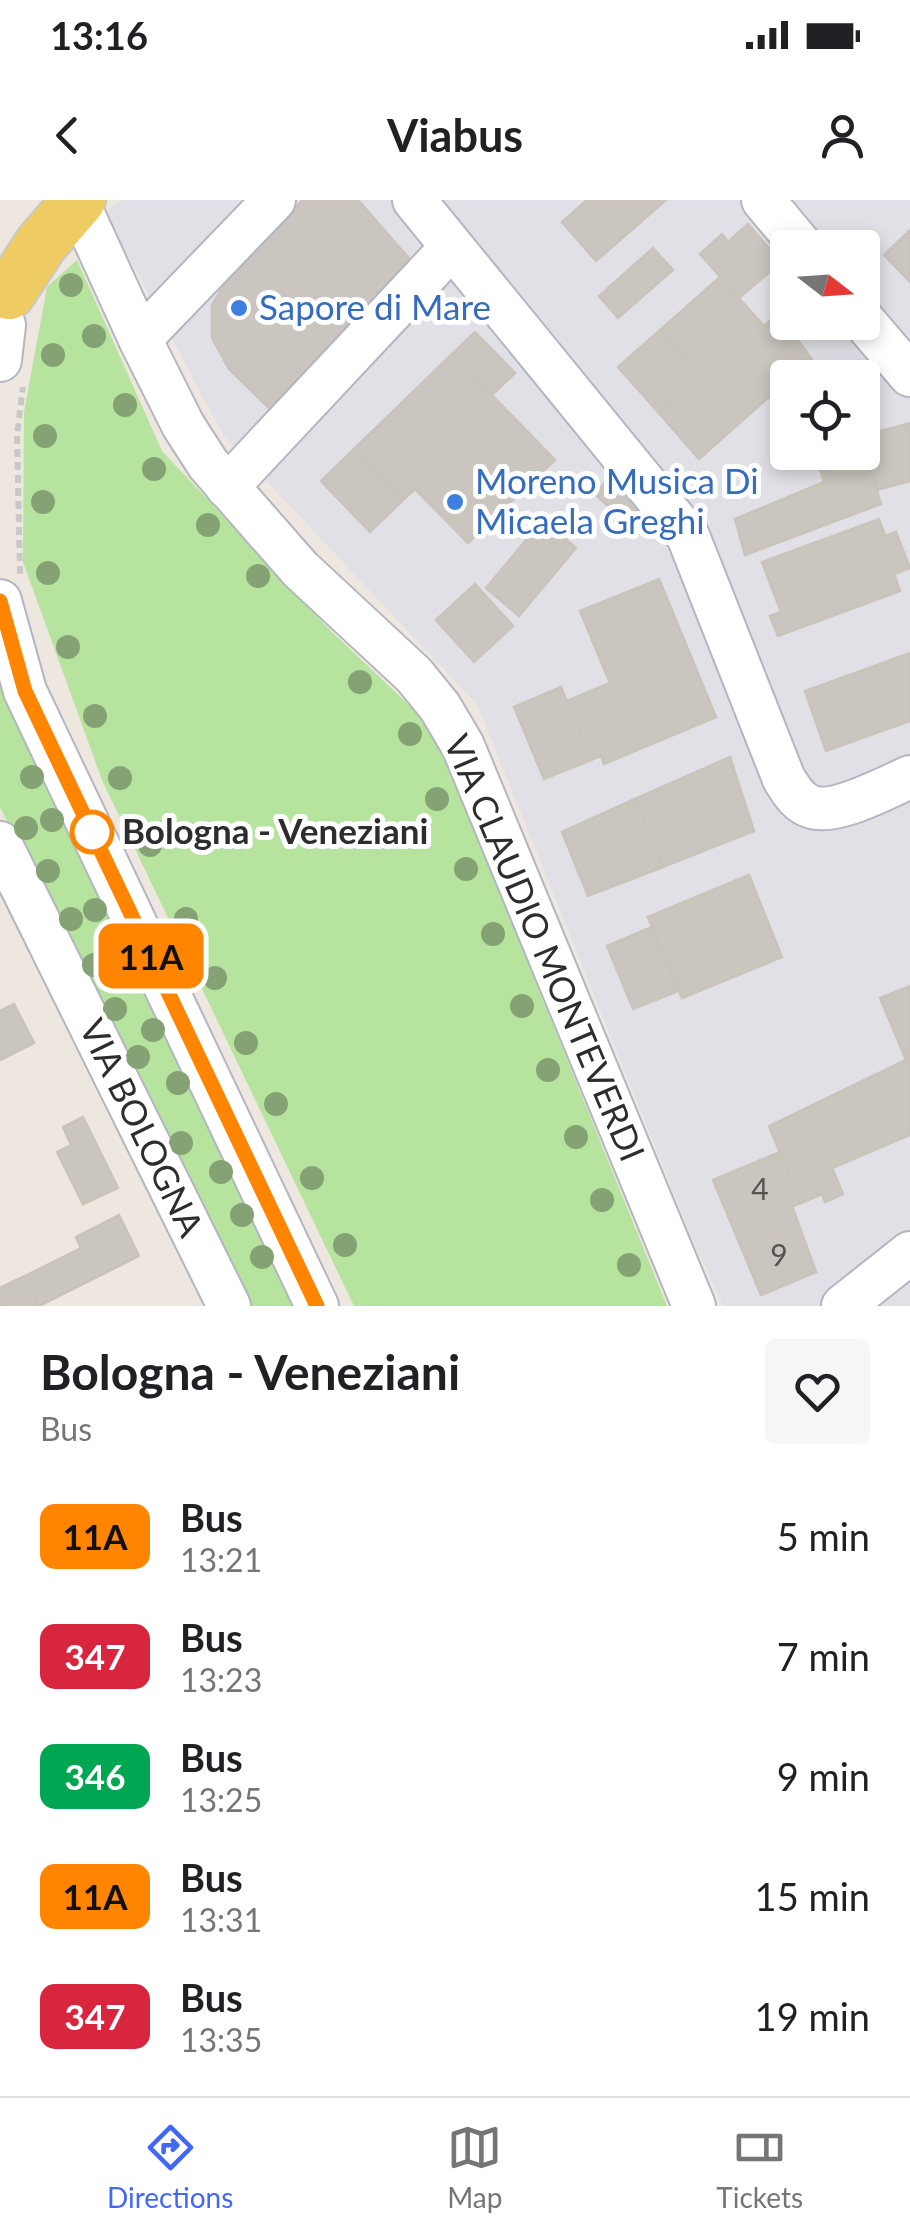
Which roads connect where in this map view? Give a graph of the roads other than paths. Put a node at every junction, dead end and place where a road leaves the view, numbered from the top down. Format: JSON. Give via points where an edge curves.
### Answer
{"nodes":[{"id":1,"x":274,"y":200,"type":"edge"},
{"id":2,"x":414,"y":200,"type":"edge"},
{"id":3,"x":763,"y":200,"type":"edge"},
{"id":4,"x":78,"y":201,"type":"edge"},
{"id":5,"x":788,"y":230,"type":"edge"},
{"id":6,"x":452,"y":247,"type":"junction"},
{"id":7,"x":6,"y":324,"type":"edge"},
{"id":8,"x":140,"y":339,"type":"junction"},
{"id":9,"x":880,"y":339,"type":"edge"},
{"id":10,"x":910,"y":375,"type":"edge"},
{"id":11,"x":227,"y":488,"type":"junction"},
{"id":12,"x":10,"y":589,"type":"edge"},
{"id":13,"x":910,"y":777,"type":"edge"},
{"id":14,"x":0,"y":843,"type":"edge"},
{"id":15,"x":910,"y":1253,"type":"edge"},
{"id":16,"x":228,"y":1306,"type":"edge"},
{"id":17,"x":317,"y":1306,"type":"edge"},
{"id":18,"x":694,"y":1306,"type":"edge"},
{"id":19,"x":844,"y":1306,"type":"edge"}],
"edges":[{"from":1,"to":8,"type":"street"},
{"from":2,"to":6,"type":"street"},
{"from":3,"to":5,"type":"street"},
{"from":4,"to":7,"type":"main road","via":[[41,244]]},
{"from":4,"to":8,"type":"street","name":"VIA CLAUDIO MONTEVERDI"},
{"from":6,"to":11,"type":"street"},
{"from":6,"to":13,"type":"street","via":[[688,536],[797,798],[813,808],[836,807]]},
{"from":8,"to":11,"type":"street","name":"VIA CLAUDIO MONTEVERDI","via":[[183,425]]},
{"from":9,"to":10,"type":"street"},
{"from":11,"to":18,"type":"street","name":"VIA CLAUDIO MONTEVERDI","via":[[300,569],[414,674],[464,746]]},
{"from":12,"to":17,"type":"street","via":[[25,691]]},
{"from":14,"to":16,"type":"street","name":"VIA BOLOGNA"},
{"from":15,"to":19,"type":"street"}]}
